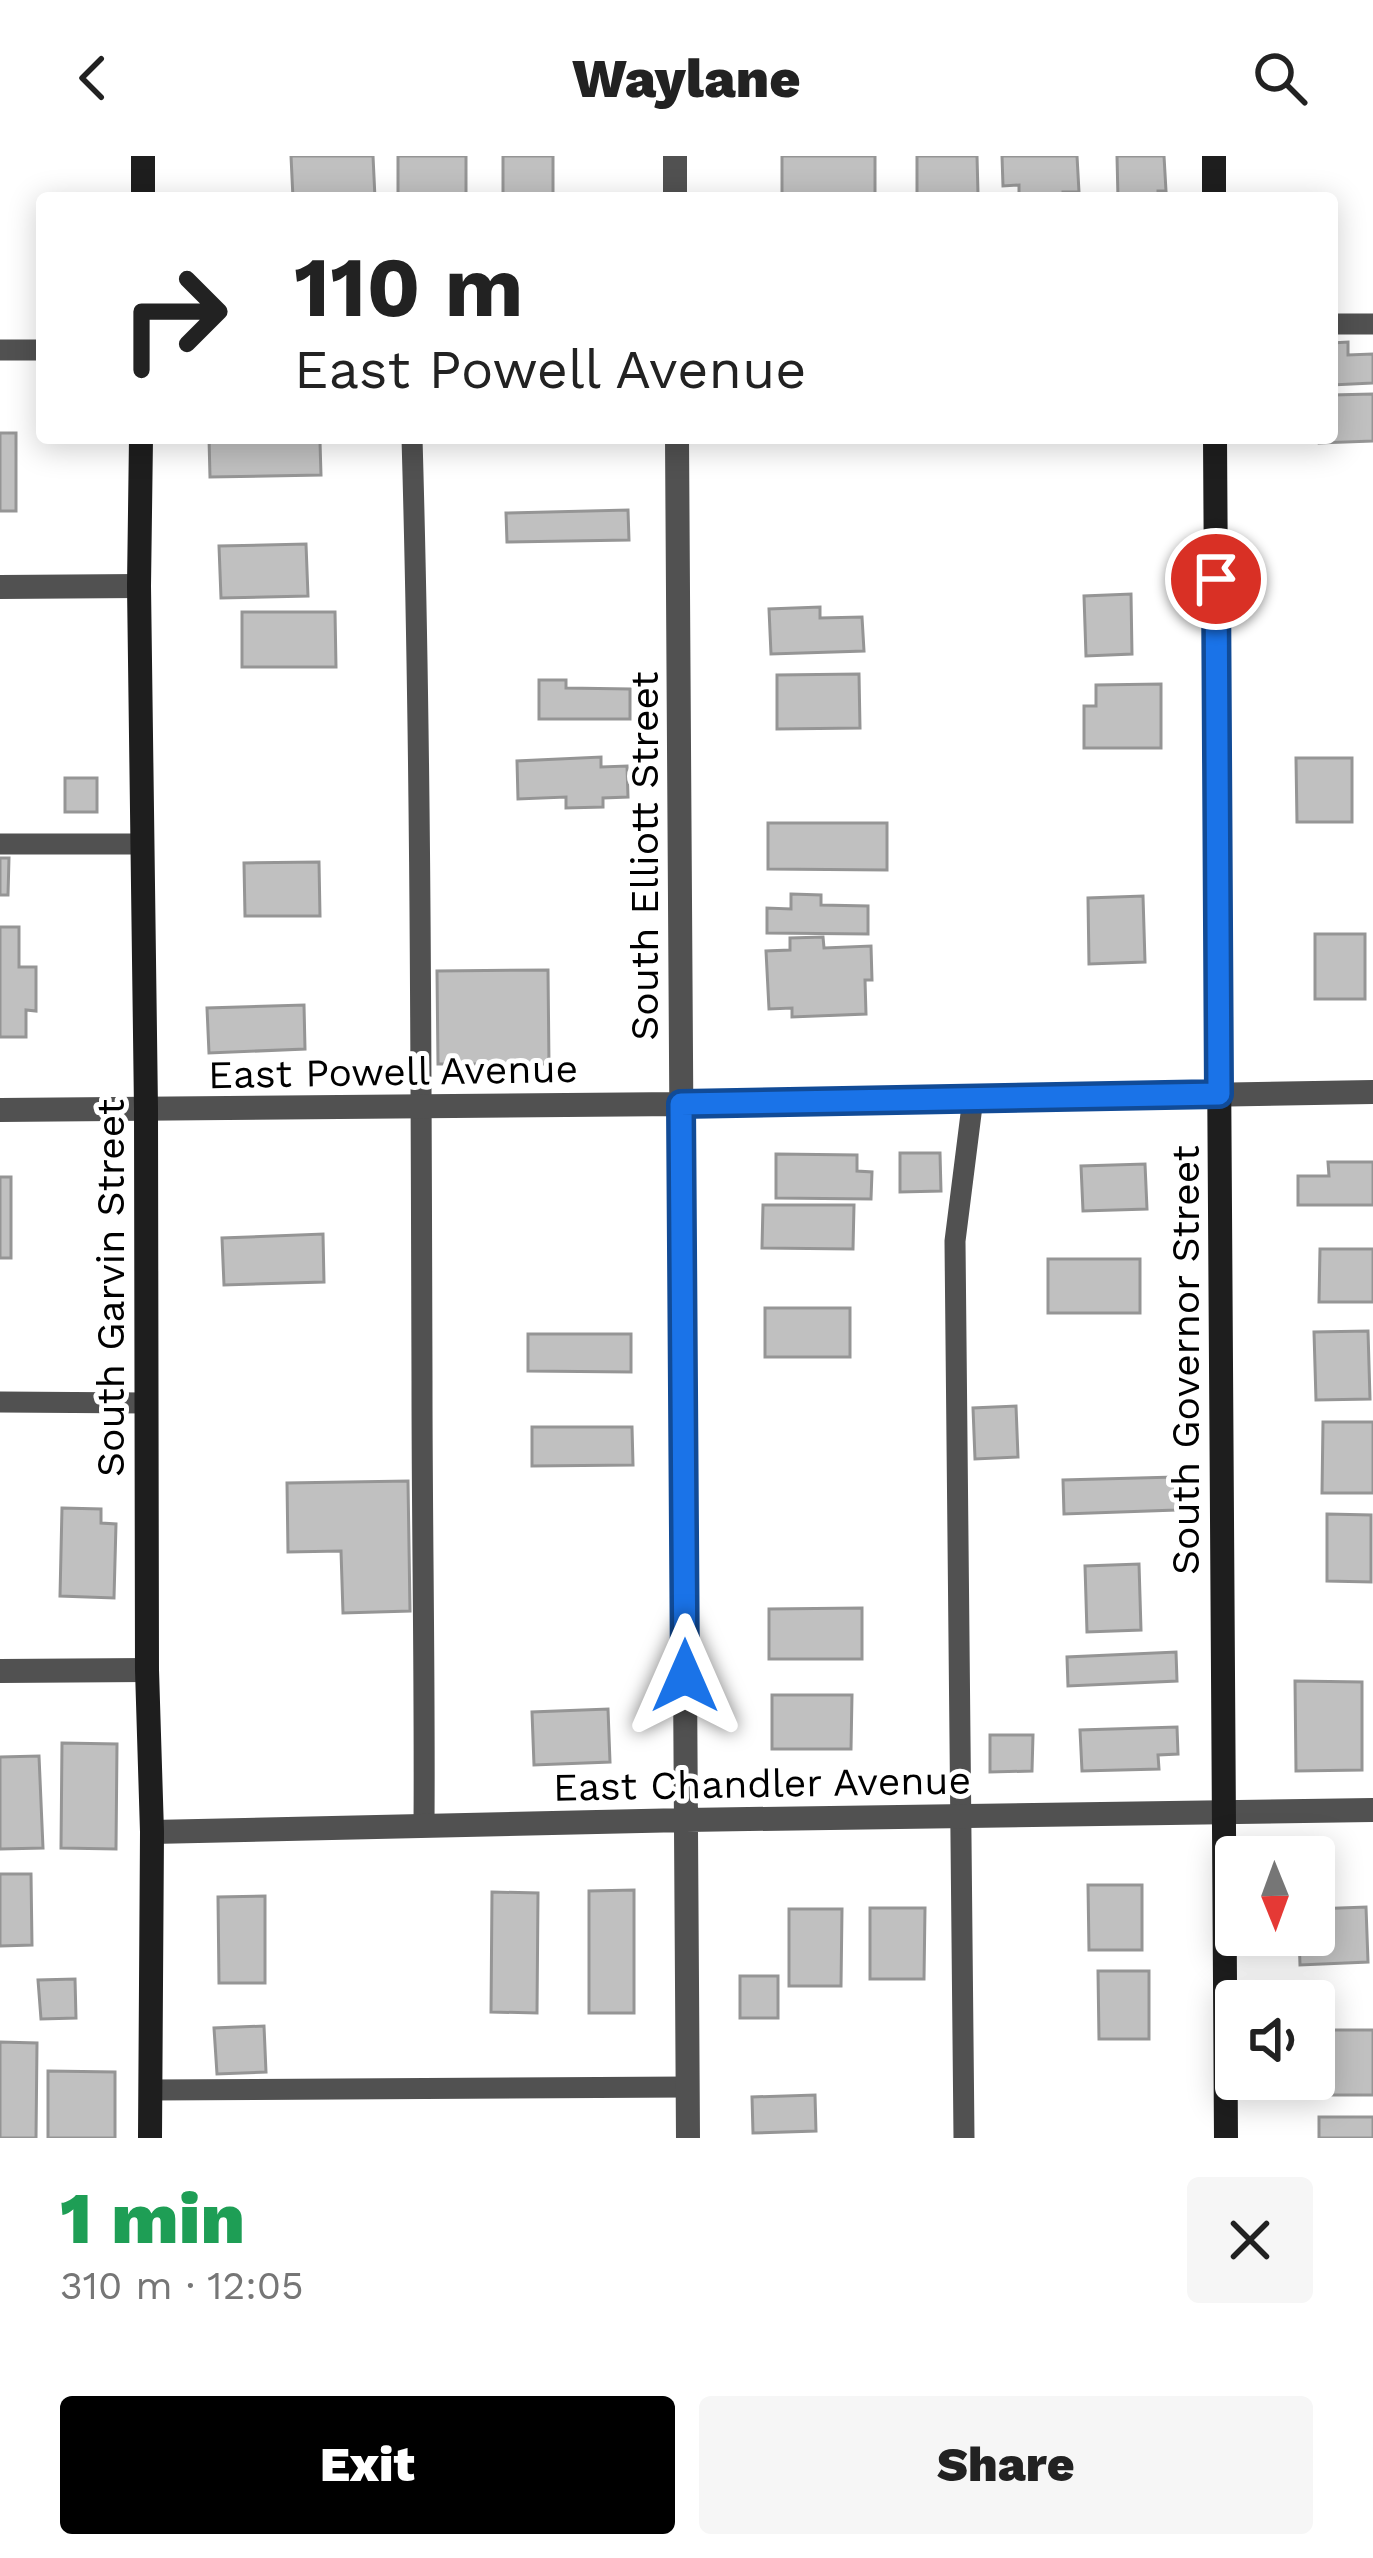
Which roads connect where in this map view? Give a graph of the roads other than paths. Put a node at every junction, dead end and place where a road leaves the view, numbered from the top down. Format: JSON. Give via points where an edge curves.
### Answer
{"nodes":[{"id":1,"x":143,"y":156,"type":"edge"},
{"id":2,"x":675,"y":156,"type":"edge"},
{"id":3,"x":1214,"y":156,"type":"edge"},
{"id":4,"x":142,"y":192,"type":"edge"},
{"id":5,"x":675,"y":192,"type":"edge"},
{"id":6,"x":1214,"y":192,"type":"edge"},
{"id":7,"x":1338,"y":324,"type":"edge"},
{"id":8,"x":1373,"y":324,"type":"edge"},
{"id":9,"x":0,"y":350,"type":"edge"},
{"id":10,"x":36,"y":350,"type":"edge"},
{"id":11,"x":140,"y":444,"type":"edge"},
{"id":12,"x":412,"y":444,"type":"edge"},
{"id":13,"x":676,"y":444,"type":"edge"},
{"id":14,"x":1215,"y":444,"type":"edge"},
{"id":15,"x":139,"y":586,"type":"junction"},
{"id":16,"x":0,"y":587,"type":"edge"},
{"id":17,"x":0,"y":844,"type":"edge"},
{"id":18,"x":142,"y":844,"type":"junction"},
{"id":19,"x":1373,"y":1092,"type":"edge"},
{"id":20,"x":1219,"y":1094,"type":"junction"},
{"id":21,"x":973,"y":1098,"type":"junction"},
{"id":22,"x":681,"y":1104,"type":"junction"},
{"id":23,"x":422,"y":1107,"type":"junction"},
{"id":24,"x":146,"y":1109,"type":"junction"},
{"id":25,"x":0,"y":1110,"type":"edge"},
{"id":26,"x":0,"y":1402,"type":"edge"},
{"id":27,"x":147,"y":1403,"type":"junction"},
{"id":28,"x":147,"y":1670,"type":"junction"},
{"id":29,"x":0,"y":1671,"type":"edge"},
{"id":30,"x":1373,"y":1810,"type":"edge"},
{"id":31,"x":1224,"y":1811,"type":"junction"},
{"id":32,"x":962,"y":1815,"type":"junction"},
{"id":33,"x":686,"y":1820,"type":"junction"},
{"id":34,"x":424,"y":1826,"type":"junction"},
{"id":35,"x":152,"y":1832,"type":"junction"},
{"id":36,"x":688,"y":2087,"type":"junction"},
{"id":37,"x":151,"y":2090,"type":"junction"},
{"id":38,"x":150,"y":2138,"type":"edge"},
{"id":39,"x":688,"y":2138,"type":"edge"},
{"id":40,"x":964,"y":2138,"type":"edge"},
{"id":41,"x":1226,"y":2138,"type":"edge"}],
"edges":[{"from":1,"to":4,"type":"street"},
{"from":2,"to":5,"type":"street"},
{"from":3,"to":6,"type":"street"},
{"from":7,"to":8,"type":"lane"},
{"from":9,"to":10,"type":"lane"},
{"from":11,"to":15,"type":"street","name":"South Garvin Street"},
{"from":12,"to":23,"type":"lane"},
{"from":13,"to":22,"type":"street","name":"South Elliott Street"},
{"from":14,"to":20,"type":"street","name":"South Governor Street"},
{"from":15,"to":16,"type":"street"},
{"from":15,"to":18,"type":"street","name":"South Garvin Street"},
{"from":17,"to":18,"type":"lane"},
{"from":18,"to":24,"type":"street","name":"South Garvin Street"},
{"from":19,"to":20,"type":"street","name":"East Powell Avenue"},
{"from":20,"to":21,"type":"street","name":"East Powell Avenue"},
{"from":20,"to":31,"type":"street","name":"South Governor Street"},
{"from":21,"to":22,"type":"street","name":"East Powell Avenue"},
{"from":21,"to":32,"type":"lane","via":[[955,1241]]},
{"from":22,"to":23,"type":"street","name":"East Powell Avenue"},
{"from":22,"to":33,"type":"street","name":"South Elliott Street"},
{"from":23,"to":24,"type":"street","name":"East Powell Avenue"},
{"from":23,"to":34,"type":"lane"},
{"from":24,"to":25,"type":"street","name":"East Powell Avenue"},
{"from":24,"to":27,"type":"street","name":"South Garvin Street"},
{"from":26,"to":27,"type":"lane"},
{"from":27,"to":28,"type":"street","name":"South Garvin Street"},
{"from":28,"to":29,"type":"street"},
{"from":28,"to":35,"type":"street","name":"South Garvin Street"},
{"from":30,"to":31,"type":"street","name":"East Chandler Avenue"},
{"from":31,"to":32,"type":"street","name":"East Chandler Avenue"},
{"from":31,"to":41,"type":"street","name":"South Governor Street"},
{"from":32,"to":33,"type":"street","name":"East Chandler Avenue"},
{"from":32,"to":40,"type":"lane"},
{"from":33,"to":34,"type":"street","name":"East Chandler Avenue"},
{"from":33,"to":36,"type":"street","name":"South Elliott Street"},
{"from":34,"to":35,"type":"street","name":"East Chandler Avenue"},
{"from":35,"to":37,"type":"street","name":"South Garvin Street"},
{"from":36,"to":37,"type":"lane"},
{"from":36,"to":39,"type":"street","name":"South Elliott Street"},
{"from":37,"to":38,"type":"street","name":"South Garvin Street"}]}
